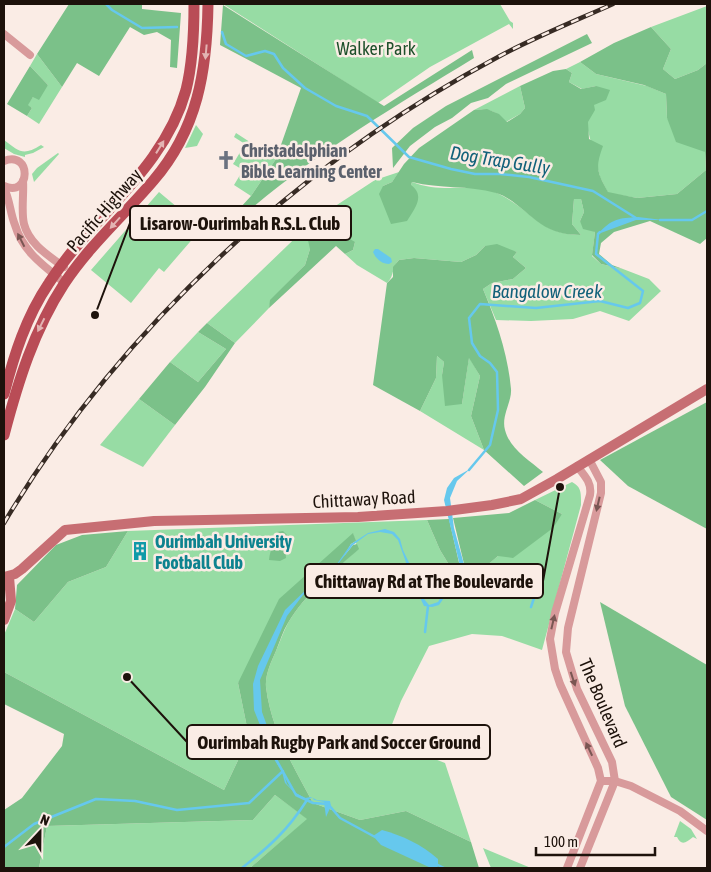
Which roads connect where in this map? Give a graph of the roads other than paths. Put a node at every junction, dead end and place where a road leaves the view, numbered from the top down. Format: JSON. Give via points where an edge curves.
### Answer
{"nodes":[{"id":1,"x":194,"y":4,"type":"edge"},
{"id":2,"x":208,"y":4,"type":"edge"},
{"id":3,"x":4,"y":34,"type":"edge"},
{"id":4,"x":30,"y":54,"type":"dead end"},
{"id":5,"x":6,"y":158,"type":"edge"},
{"id":6,"x":23,"y":181,"type":"junction"},
{"id":7,"x":4,"y":187,"type":"edge"},
{"id":8,"x":58,"y":270,"type":"junction"},
{"id":9,"x":69,"y":278,"type":"junction"},
{"id":10,"x":707,"y":389,"type":"edge"},
{"id":11,"x":4,"y":394,"type":"edge"},
{"id":12,"x":4,"y":435,"type":"edge"},
{"id":13,"x":589,"y":459,"type":"junction"},
{"id":14,"x":577,"y":466,"type":"junction"},
{"id":15,"x":6,"y":577,"type":"edge"},
{"id":16,"x":4,"y":620,"type":"edge"},
{"id":17,"x":601,"y":780,"type":"junction"},
{"id":18,"x":615,"y":781,"type":"junction"},
{"id":19,"x":707,"y":831,"type":"edge"},
{"id":20,"x":567,"y":868,"type":"edge"},
{"id":21,"x":580,"y":868,"type":"edge"}],
"edges":[{"from":8,"to":1,"type":"main road","name":"Pacific Highway","one_way":true,"via":[[141,174],[172,127],[189,74]]},
{"from":2,"to":9,"type":"main road","name":"Pacific Highway","one_way":true,"via":[[202,79],[185,132],[154,180]]},
{"from":3,"to":4,"type":"street"},
{"from":5,"to":6,"type":"street","via":[[18,161],[24,167]]},
{"from":6,"to":7,"type":"street","via":[[16,187]]},
{"from":6,"to":8,"type":"street","via":[[24,225],[32,240]]},
{"from":8,"to":7,"type":"street","one_way":true,"via":[[36,260],[22,242]]},
{"from":8,"to":9,"type":"street"},
{"from":8,"to":11,"type":"main road","name":"Pacific Highway","via":[[22,335]]},
{"from":9,"to":12,"type":"main road","name":"Pacific Highway","one_way":true,"via":[[29,351]]},
{"from":10,"to":13,"type":"main road","name":"Chittaway Road"},
{"from":13,"to":14,"type":"main road","name":"Chittaway Road"},
{"from":13,"to":18,"type":"street","name":"The Boulevard","one_way":true,"via":[[601,482],[601,493],[568,628],[566,652],[577,689],[612,762]]},
{"from":14,"to":15,"type":"main road","name":"Chittaway Road","via":[[520,499],[492,505],[358,517],[154,521],[65,530],[22,570]]},
{"from":17,"to":14,"type":"street","name":"The Boulevard","one_way":true,"via":[[557,676],[550,639],[590,496],[589,481]]},
{"from":15,"to":16,"type":"main road","via":[[11,601]]},
{"from":17,"to":18,"type":"street"},
{"from":17,"to":20,"type":"street"},
{"from":18,"to":19,"type":"street","via":[[680,811]]},
{"from":18,"to":21,"type":"street"}]}
